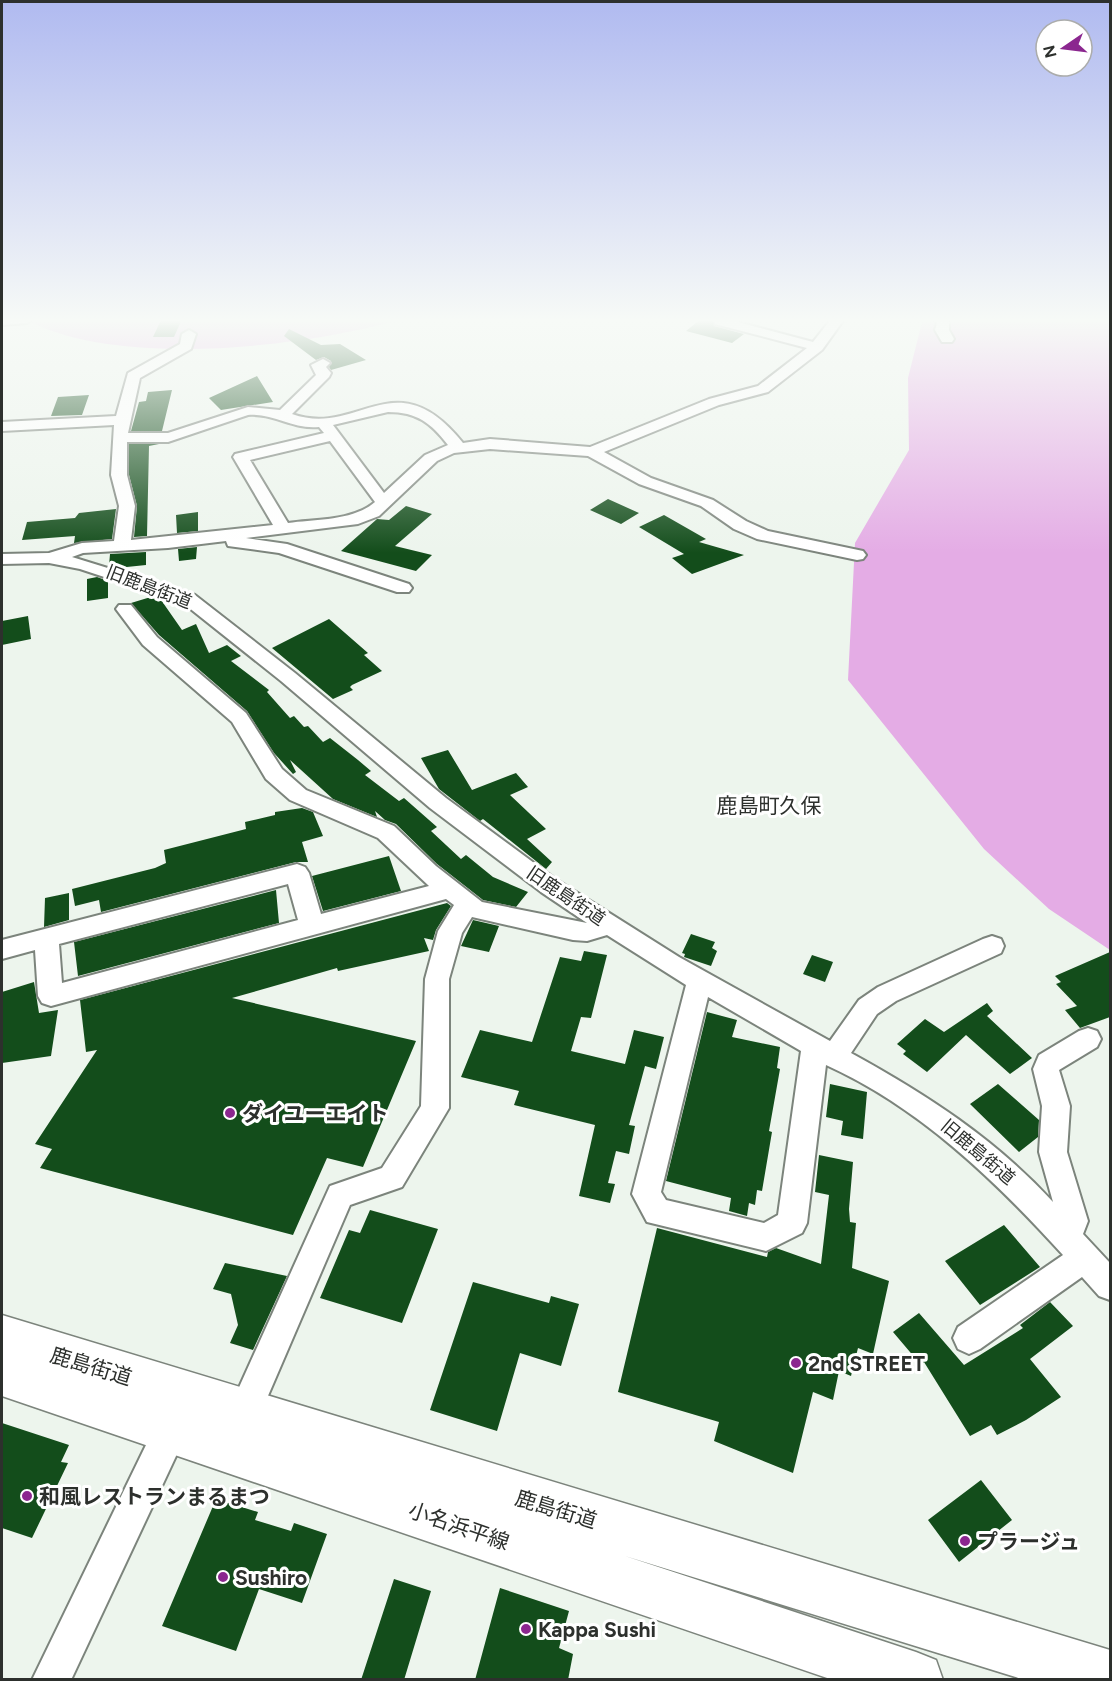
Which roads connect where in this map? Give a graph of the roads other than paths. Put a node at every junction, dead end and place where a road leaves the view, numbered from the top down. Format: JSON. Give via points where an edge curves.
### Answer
{"nodes":[{"id":1,"x":128,"y":396,"type":"edge"},
{"id":2,"x":302,"y":396,"type":"edge"},
{"id":3,"x":735,"y":396,"type":"edge"},
{"id":4,"x":282,"y":416,"type":"junction"},
{"id":5,"x":123,"y":420,"type":"junction"},
{"id":6,"x":2,"y":426,"type":"edge"},
{"id":7,"x":328,"y":429,"type":"junction"},
{"id":8,"x":120,"y":437,"type":"junction"},
{"id":9,"x":458,"y":447,"type":"junction"},
{"id":10,"x":592,"y":452,"type":"junction"},
{"id":11,"x":384,"y":503,"type":"junction"},
{"id":12,"x":283,"y":528,"type":"junction"},
{"id":13,"x":201,"y":537,"type":"junction"},
{"id":14,"x":122,"y":545,"type":"junction"},
{"id":15,"x":857,"y":555,"type":"dead end"},
{"id":16,"x":49,"y":558,"type":"junction"},
{"id":17,"x":2,"y":559,"type":"edge"},
{"id":18,"x":403,"y":588,"type":"dead end"},
{"id":19,"x":125,"y":609,"type":"dead end"},
{"id":20,"x":459,"y":896,"type":"junction"},
{"id":21,"x":610,"y":925,"type":"junction"},
{"id":22,"x":312,"y":926,"type":"junction"},
{"id":23,"x":46,"y":938,"type":"junction"},
{"id":24,"x":992,"y":946,"type":"dead end"},
{"id":25,"x":2,"y":949,"type":"edge"},
{"id":26,"x":699,"y":981,"type":"junction"},
{"id":27,"x":1088,"y":1039,"type":"dead end"},
{"id":28,"x":825,"y":1051,"type":"junction"},
{"id":29,"x":1076,"y":1247,"type":"junction"},
{"id":30,"x":1110,"y":1285,"type":"edge"},
{"id":31,"x":2,"y":1338,"type":"edge"},
{"id":32,"x":969,"y":1338,"type":"dead end"},
{"id":33,"x":2,"y":1373,"type":"edge"},
{"id":34,"x":180,"y":1412,"type":"junction"},
{"id":35,"x":243,"y":1414,"type":"junction"},
{"id":36,"x":860,"y":1671,"type":"edge"},
{"id":37,"x":1110,"y":1678,"type":"edge"},
{"id":38,"x":51,"y":1680,"type":"edge"},
{"id":39,"x":916,"y":1680,"type":"edge"}],
"edges":[{"from":1,"to":5,"type":"street"},
{"from":2,"to":4,"type":"street"},
{"from":3,"to":10,"type":"street"},
{"from":4,"to":7,"type":"street"},
{"from":4,"to":8,"type":"street","via":[[267,410],[250,411],[176,436]]},
{"from":5,"to":6,"type":"street"},
{"from":5,"to":8,"type":"street"},
{"from":7,"to":9,"type":"street","via":[[378,411],[410,409],[431,417]]},
{"from":7,"to":11,"type":"street"},
{"from":7,"to":12,"type":"street","via":[[241,458]]},
{"from":8,"to":14,"type":"street","via":[[119,476],[127,506]]},
{"from":9,"to":10,"type":"street","via":[[490,444]]},
{"from":9,"to":11,"type":"street","via":[[423,464]]},
{"from":10,"to":15,"type":"street","via":[[645,481],[707,503],[763,535]]},
{"from":11,"to":12,"type":"street","via":[[352,520]]},
{"from":12,"to":13,"type":"street"},
{"from":13,"to":14,"type":"street"},
{"from":13,"to":18,"type":"street","via":[[281,548]]},
{"from":14,"to":16,"type":"street","via":[[82,548]]},
{"from":16,"to":17,"type":"street","name":"旧鹿島街道"},
{"from":16,"to":21,"type":"street","name":"旧鹿島街道","via":[[83,564],[189,598],[438,803],[549,886]]},
{"from":19,"to":20,"type":"street","via":[[150,641],[239,718],[274,774],[286,786],[298,795],[386,832]]},
{"from":20,"to":21,"type":"street","via":[[482,911],[573,931],[587,932]]},
{"from":20,"to":22,"type":"street"},
{"from":20,"to":35,"type":"street","via":[[438,979],[435,1108],[392,1178],[340,1195]]},
{"from":21,"to":26,"type":"street","name":"旧鹿島街道"},
{"from":22,"to":23,"type":"street","via":[[297,873]]},
{"from":22,"to":23,"type":"street","via":[[51,996]]},
{"from":23,"to":25,"type":"street"},
{"from":24,"to":28,"type":"street","via":[[886,994]]},
{"from":26,"to":28,"type":"street","name":"旧鹿島街道"},
{"from":26,"to":28,"type":"street","via":[[646,1194],[657,1212],[766,1237],[792,1222]]},
{"from":27,"to":29,"type":"street","via":[[1048,1063],[1046,1069],[1056,1106],[1053,1152],[1073,1221]]},
{"from":28,"to":29,"type":"street","name":"旧鹿島街道","via":[[956,1131],[1023,1190]]},
{"from":29,"to":30,"type":"street","name":"旧鹿島街道"},
{"from":29,"to":32,"type":"street"},
{"from":31,"to":34,"type":"main road","name":"鹿島街道"},
{"from":33,"to":34,"type":"main road","name":"小名浜平線"},
{"from":34,"to":35,"type":"main road","name":"鹿島街道"},
{"from":34,"to":36,"type":"main road","name":"小名浜平線"},
{"from":34,"to":38,"type":"street"},
{"from":35,"to":37,"type":"main road","name":"鹿島街道"},
{"from":36,"to":39,"type":"main road","name":"小名浜平線"}]}
